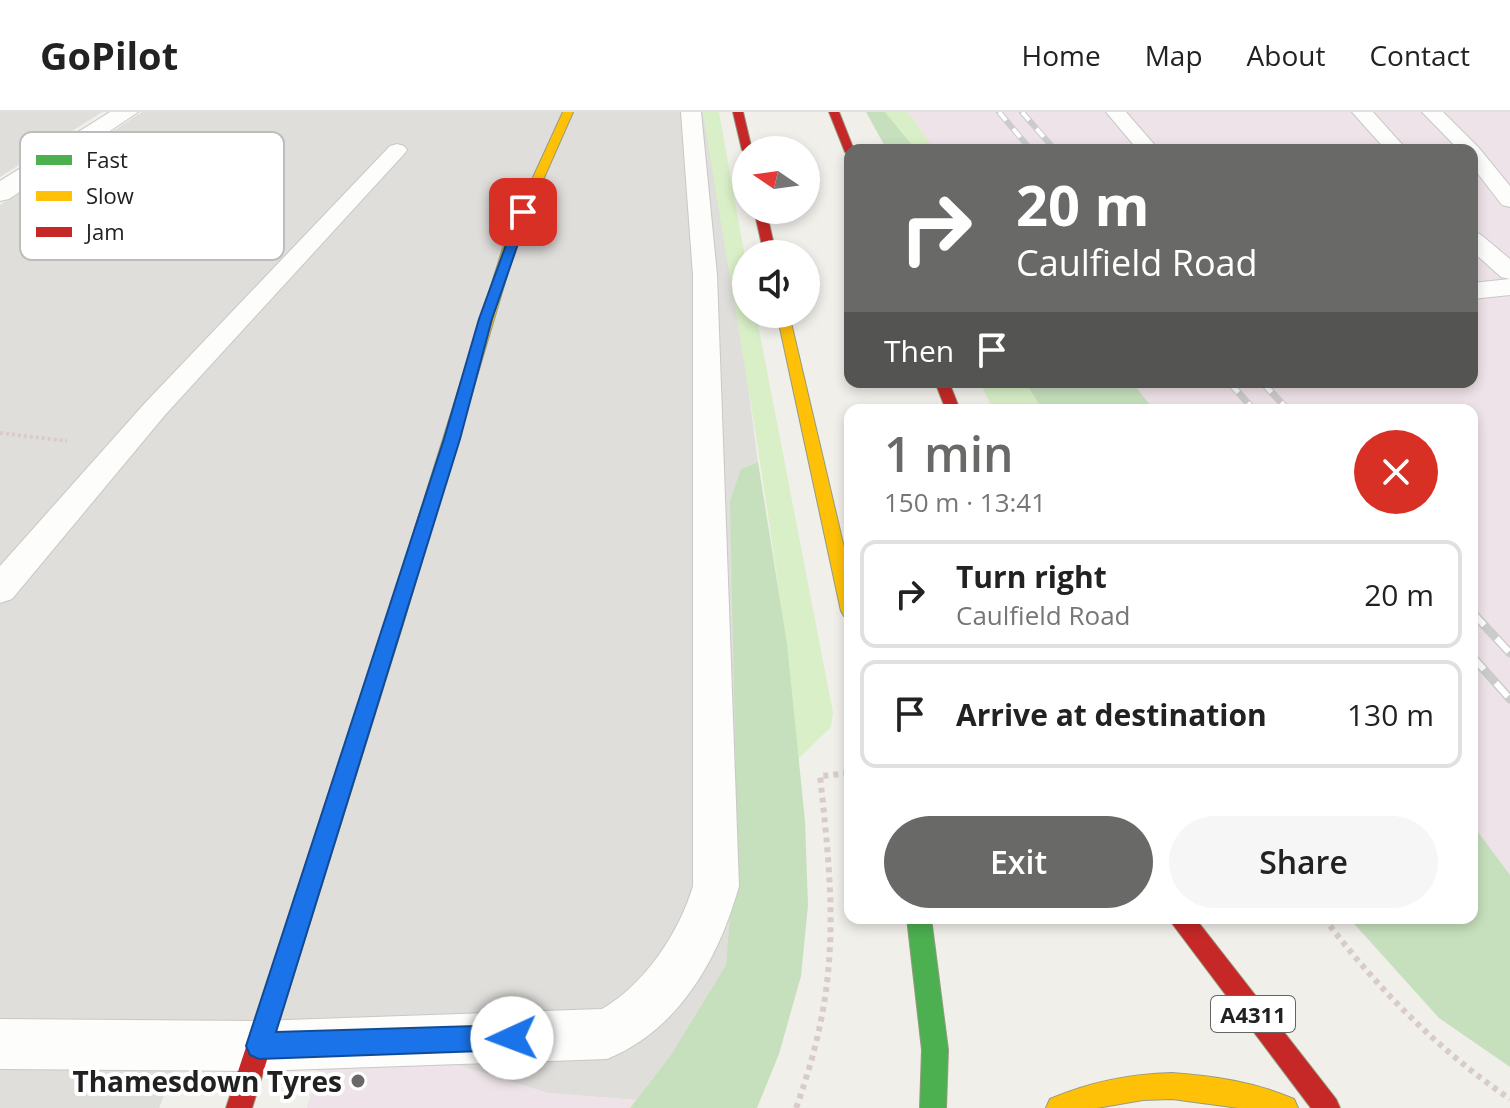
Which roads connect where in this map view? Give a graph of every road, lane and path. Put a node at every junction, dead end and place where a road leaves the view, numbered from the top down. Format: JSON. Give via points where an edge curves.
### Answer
{"nodes":[{"id":1,"x":126,"y":112,"type":"edge"},
{"id":2,"x":568,"y":112,"type":"edge"},
{"id":3,"x":691,"y":112,"type":"edge"},
{"id":4,"x":738,"y":112,"type":"edge"},
{"id":5,"x":834,"y":112,"type":"edge"},
{"id":6,"x":1116,"y":112,"type":"edge"},
{"id":7,"x":1362,"y":112,"type":"edge"},
{"id":8,"x":1432,"y":112,"type":"edge"},
{"id":9,"x":95,"y":132,"type":"edge"},
{"id":10,"x":744,"y":136,"type":"edge"},
{"id":11,"x":847,"y":144,"type":"edge"},
{"id":12,"x":1144,"y":144,"type":"edge"},
{"id":13,"x":1391,"y":144,"type":"edge"},
{"id":14,"x":1464,"y":144,"type":"edge"},
{"id":15,"x":397,"y":150,"type":"dead end"},
{"id":16,"x":1478,"y":160,"type":"edge"},
{"id":17,"x":20,"y":180,"type":"edge"},
{"id":18,"x":0,"y":193,"type":"edge"},
{"id":19,"x":1510,"y":200,"type":"edge"},
{"id":20,"x":1478,"y":244,"type":"edge"},
{"id":21,"x":1510,"y":272,"type":"edge"},
{"id":22,"x":1510,"y":287,"type":"edge"},
{"id":23,"x":1478,"y":290,"type":"edge"},
{"id":24,"x":786,"y":328,"type":"edge"},
{"id":25,"x":844,"y":584,"type":"edge"},
{"id":26,"x":0,"y":590,"type":"edge"},
{"id":27,"x":844,"y":774,"type":"edge"},
{"id":28,"x":920,"y":924,"type":"edge"},
{"id":29,"x":1185,"y":924,"type":"edge"},
{"id":30,"x":1329,"y":924,"type":"edge"},
{"id":31,"x":0,"y":1044,"type":"edge"},
{"id":32,"x":259,"y":1046,"type":"junction"},
{"id":33,"x":1510,"y":1099,"type":"edge"},
{"id":34,"x":239,"y":1108,"type":"edge"},
{"id":35,"x":796,"y":1108,"type":"edge"},
{"id":36,"x":933,"y":1108,"type":"edge"},
{"id":37,"x":1059,"y":1108,"type":"edge"},
{"id":38,"x":1285,"y":1108,"type":"edge"},
{"id":39,"x":1327,"y":1108,"type":"edge"}],
"edges":[{"from":1,"to":9,"type":"street"},
{"from":2,"to":32,"type":"street","via":[[514,232]]},
{"from":3,"to":32,"type":"lane","via":[[705,275],[716,886],[710,911],[651,1004],[607,1034]]},
{"from":4,"to":10,"type":"street"},
{"from":5,"to":11,"type":"street"},
{"from":6,"to":12,"type":"lane"},
{"from":7,"to":13,"type":"lane"},
{"from":8,"to":14,"type":"lane"},
{"from":15,"to":26,"type":"lane","via":[[155,409]]},
{"from":16,"to":19,"type":"lane"},
{"from":17,"to":18,"type":"street"},
{"from":20,"to":21,"type":"lane"},
{"from":22,"to":23,"type":"lane"},
{"from":24,"to":25,"type":"street"},
{"from":27,"to":35,"type":"path","via":[[820,776],[833,918],[830,969],[806,1084]]},
{"from":28,"to":36,"type":"street","via":[[935,1050]]},
{"from":29,"to":39,"type":"street","number":"A4311"},
{"from":30,"to":33,"type":"path","via":[[1377,986],[1427,1036]]},
{"from":31,"to":32,"type":"lane"},
{"from":32,"to":34,"type":"street"},
{"from":37,"to":38,"type":"street","via":[[1133,1087],[1201,1087]]}]}
